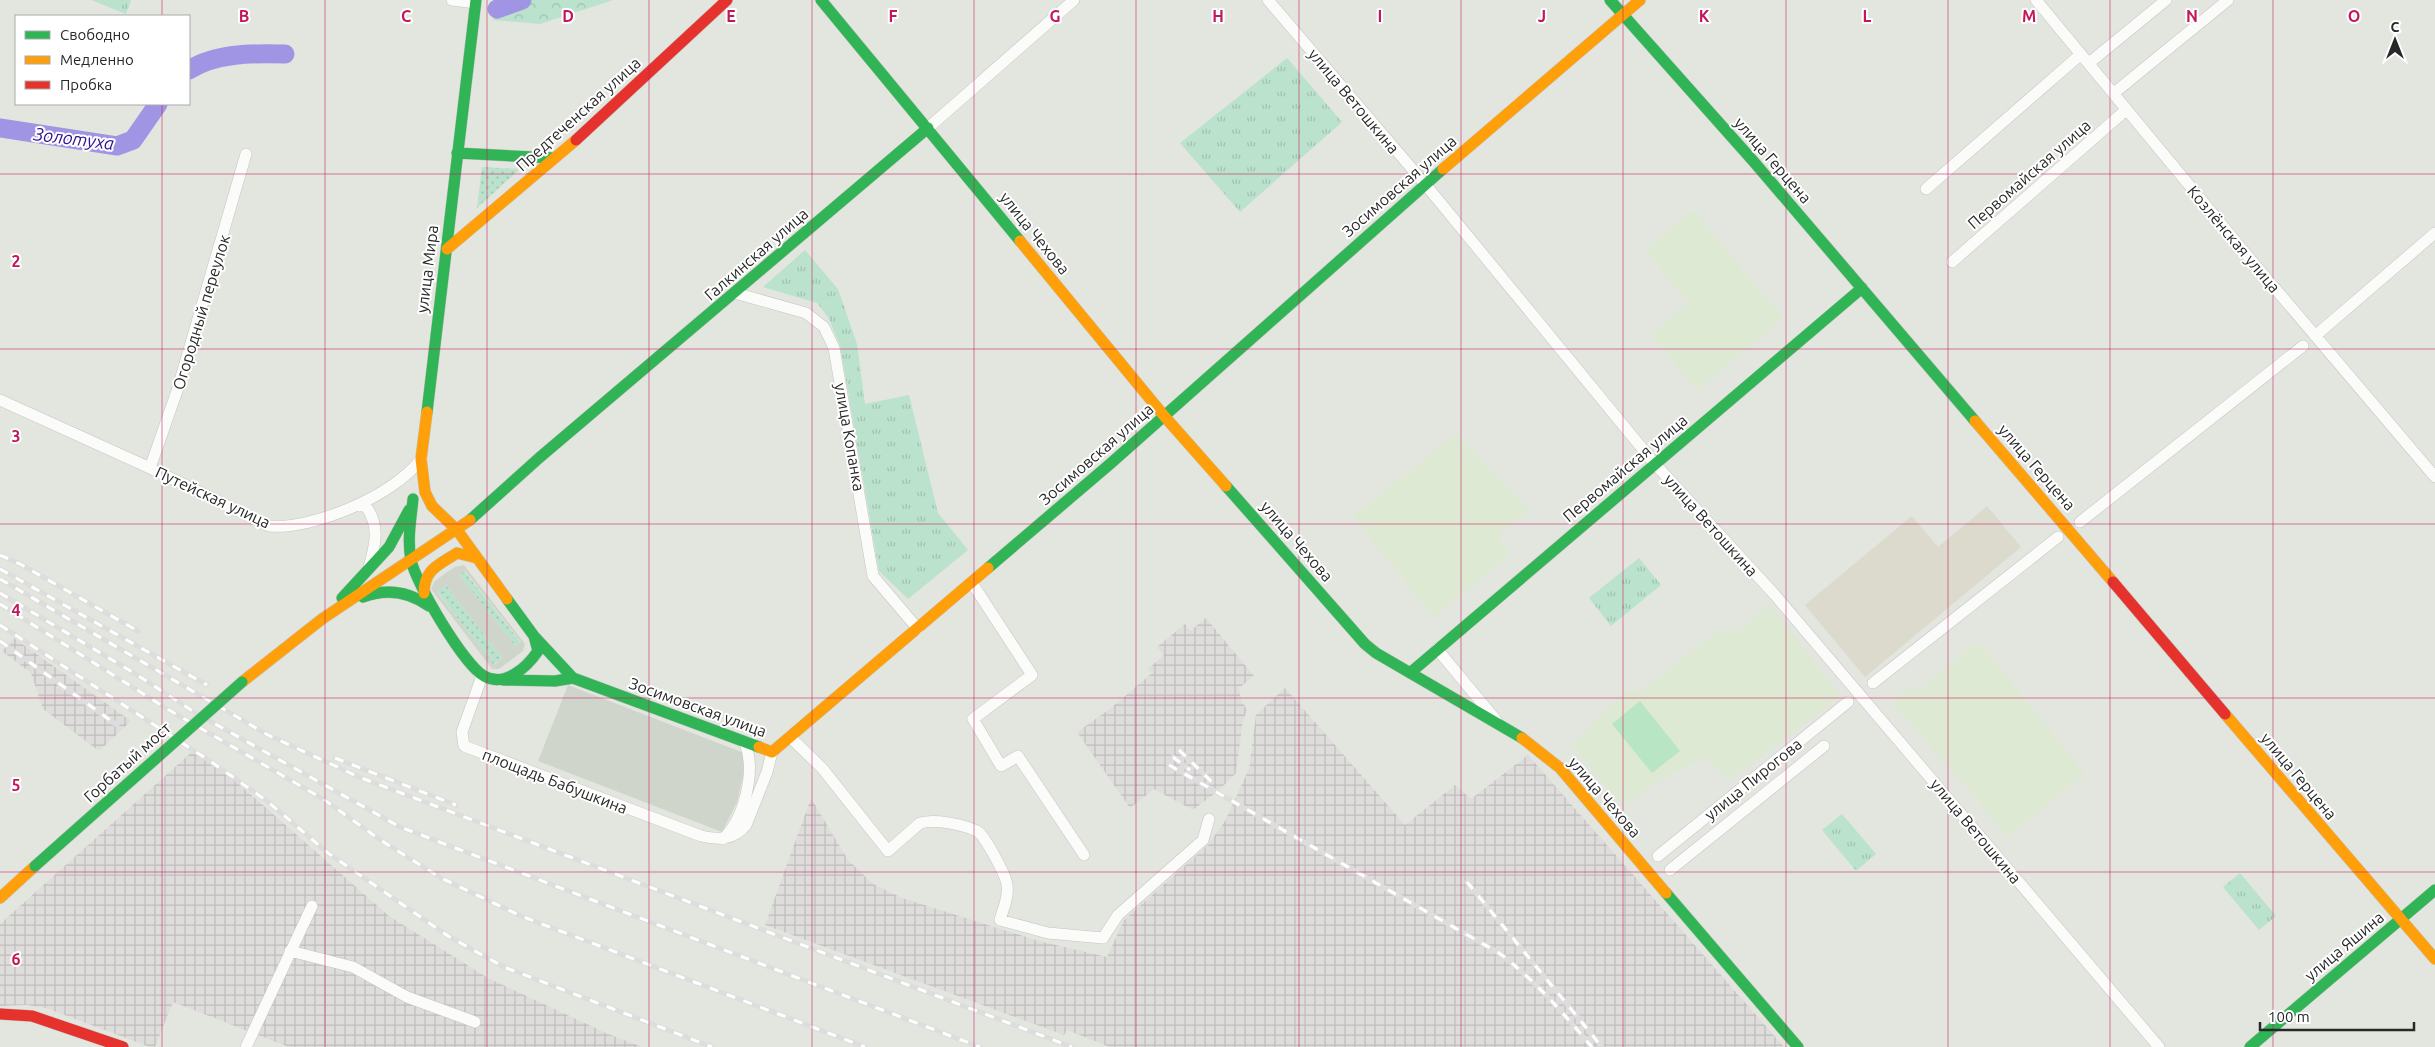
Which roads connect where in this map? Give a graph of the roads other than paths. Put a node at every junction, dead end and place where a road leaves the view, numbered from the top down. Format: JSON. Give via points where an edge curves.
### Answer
{"nodes":[{"id":1,"x":452,"y":0,"type":"edge"},
{"id":2,"x":727,"y":0,"type":"edge"},
{"id":3,"x":821,"y":0,"type":"edge"},
{"id":4,"x":1074,"y":0,"type":"edge"},
{"id":5,"x":1268,"y":0,"type":"edge"},
{"id":6,"x":1610,"y":0,"type":"edge"},
{"id":7,"x":1640,"y":0,"type":"edge"},
{"id":8,"x":2036,"y":0,"type":"edge"},
{"id":9,"x":2166,"y":0,"type":"edge"},
{"id":10,"x":2228,"y":0,"type":"edge"},
{"id":11,"x":476,"y":1,"type":"edge"},
{"id":12,"x":1623,"y":15,"type":"junction"},
{"id":13,"x":2085,"y":58,"type":"junction"},
{"id":14,"x":2114,"y":93,"type":"junction"},
{"id":15,"x":2126,"y":110,"type":"junction"},
{"id":16,"x":928,"y":128,"type":"junction"},
{"id":17,"x":457,"y":153,"type":"junction"},
{"id":18,"x":246,"y":154,"type":"dead end"},
{"id":19,"x":553,"y":158,"type":"junction"},
{"id":20,"x":1425,"y":184,"type":"junction"},
{"id":21,"x":1926,"y":189,"type":"dead end"},
{"id":22,"x":2435,"y":233,"type":"edge"},
{"id":23,"x":447,"y":249,"type":"junction"},
{"id":24,"x":1952,"y":262,"type":"dead end"},
{"id":25,"x":1862,"y":288,"type":"junction"},
{"id":26,"x":735,"y":293,"type":"junction"},
{"id":27,"x":2315,"y":336,"type":"junction"},
{"id":28,"x":2303,"y":346,"type":"dead end"},
{"id":29,"x":0,"y":400,"type":"edge"},
{"id":30,"x":1165,"y":417,"type":"junction"},
{"id":31,"x":421,"y":459,"type":"junction"},
{"id":32,"x":1655,"y":464,"type":"junction"},
{"id":33,"x":150,"y":468,"type":"junction"},
{"id":34,"x":2435,"y":477,"type":"edge"},
{"id":35,"x":422,"y":479,"type":"junction"},
{"id":36,"x":413,"y":499,"type":"junction"},
{"id":37,"x":360,"y":504,"type":"junction"},
{"id":38,"x":2080,"y":522,"type":"dead end"},
{"id":39,"x":457,"y":530,"type":"junction"},
{"id":40,"x":2058,"y":537,"type":"dead end"},
{"id":41,"x":411,"y":558,"type":"junction"},
{"id":42,"x":477,"y":558,"type":"junction"},
{"id":43,"x":368,"y":571,"type":"junction"},
{"id":44,"x":972,"y":583,"type":"junction"},
{"id":45,"x":424,"y":593,"type":"junction"},
{"id":46,"x":437,"y":612,"type":"junction"},
{"id":47,"x":322,"y":619,"type":"junction"},
{"id":48,"x":918,"y":629,"type":"junction"},
{"id":49,"x":534,"y":636,"type":"junction"},
{"id":50,"x":1437,"y":649,"type":"junction"},
{"id":51,"x":480,"y":673,"type":"junction"},
{"id":52,"x":1410,"y":673,"type":"junction"},
{"id":53,"x":574,"y":678,"type":"junction"},
{"id":54,"x":500,"y":680,"type":"junction"},
{"id":55,"x":1873,"y":683,"type":"dead end"},
{"id":56,"x":1848,"y":702,"type":"dead end"},
{"id":57,"x":1500,"y":725,"type":"junction"},
{"id":58,"x":790,"y":736,"type":"junction"},
{"id":59,"x":744,"y":742,"type":"junction"},
{"id":60,"x":1824,"y":746,"type":"dead end"},
{"id":61,"x":772,"y":752,"type":"junction"},
{"id":62,"x":1209,"y":819,"type":"dead end"},
{"id":63,"x":723,"y":839,"type":"junction"},
{"id":64,"x":1084,"y":855,"type":"dead end"},
{"id":65,"x":1658,"y":856,"type":"dead end"},
{"id":66,"x":1670,"y":870,"type":"dead end"},
{"id":67,"x":2435,"y":890,"type":"edge"},
{"id":68,"x":0,"y":898,"type":"edge"},
{"id":69,"x":312,"y":906,"type":"dead end"},
{"id":70,"x":2400,"y":919,"type":"junction"},
{"id":71,"x":290,"y":951,"type":"junction"},
{"id":72,"x":2435,"y":959,"type":"edge"},
{"id":73,"x":0,"y":1014,"type":"edge"},
{"id":74,"x":475,"y":1022,"type":"dead end"},
{"id":75,"x":123,"y":1047,"type":"edge"},
{"id":76,"x":246,"y":1047,"type":"edge"},
{"id":77,"x":1798,"y":1047,"type":"edge"},
{"id":78,"x":2159,"y":1047,"type":"edge"},
{"id":79,"x":2250,"y":1047,"type":"edge"}],
"edges":[{"from":1,"to":11,"type":"street"},
{"from":2,"to":19,"type":"street","name":"Предтеченская улица"},
{"from":3,"to":16,"type":"street","name":"улица Чехова"},
{"from":4,"to":16,"type":"street","name":"Галкинская улица"},
{"from":5,"to":20,"type":"street","name":"улица Ветошкина"},
{"from":6,"to":12,"type":"street","name":"улица Герцена"},
{"from":7,"to":12,"type":"street","name":"Зосимовская улица"},
{"from":8,"to":13,"type":"street","name":"Козлёнская улица"},
{"from":9,"to":13,"type":"street"},
{"from":10,"to":14,"type":"street"},
{"from":11,"to":17,"type":"street","name":"улица Мира"},
{"from":12,"to":20,"type":"street","name":"Зосимовская улица"},
{"from":12,"to":25,"type":"street","name":"улица Герцена"},
{"from":13,"to":14,"type":"street","name":"Козлёнская улица"},
{"from":13,"to":21,"type":"street"},
{"from":14,"to":15,"type":"street","name":"Козлёнская улица"},
{"from":15,"to":24,"type":"street","name":"Первомайская улица"},
{"from":15,"to":27,"type":"street","name":"Козлёнская улица"},
{"from":16,"to":26,"type":"street","name":"Галкинская улица"},
{"from":16,"to":30,"type":"street","name":"улица Чехова"},
{"from":17,"to":19,"type":"street"},
{"from":17,"to":23,"type":"street","name":"улица Мира"},
{"from":18,"to":33,"type":"street","name":"Огородный переулок","via":[[180,382]]},
{"from":19,"to":23,"type":"street","name":"Предтеченская улица"},
{"from":20,"to":30,"type":"street","name":"Зосимовская улица"},
{"from":20,"to":32,"type":"street","name":"улица Ветошкина"},
{"from":22,"to":27,"type":"street"},
{"from":23,"to":31,"type":"street","name":"улица Мира"},
{"from":25,"to":32,"type":"street","name":"Первомайская улица"},
{"from":25,"to":70,"type":"street","name":"улица Герцена"},
{"from":26,"to":39,"type":"street","name":"Галкинская улица"},
{"from":26,"to":48,"type":"street","name":"улица Копанка","via":[[806,313],[830,336],[873,576]]},
{"from":27,"to":34,"type":"street","name":"Козлёнская улица"},
{"from":28,"to":38,"type":"street"},
{"from":29,"to":33,"type":"street","name":"Путейская улица"},
{"from":30,"to":44,"type":"street","name":"Зосимовская улица"},
{"from":30,"to":52,"type":"street","name":"улица Чехова","via":[[1365,644]]},
{"from":31,"to":35,"type":"street","name":"улица Мира"},
{"from":31,"to":36,"type":"street"},
{"from":31,"to":37,"type":"street","name":"Путейская улица","via":[[392,487]]},
{"from":32,"to":50,"type":"street","name":"Первомайская улица"},
{"from":32,"to":78,"type":"street","name":"улица Ветошкина","via":[[1776,595]]},
{"from":33,"to":37,"type":"street","name":"Путейская улица","via":[[269,526],[303,524]]},
{"from":35,"to":39,"type":"street","name":"улица Мира","via":[[432,506]]},
{"from":35,"to":41,"type":"street","via":[[419,545]]},
{"from":36,"to":41,"type":"street"},
{"from":36,"to":43,"type":"street","via":[[389,547]]},
{"from":37,"to":43,"type":"street","via":[[371,513],[375,526]]},
{"from":39,"to":41,"type":"street","name":"Галкинская улица"},
{"from":39,"to":42,"type":"street","name":"Зосимовская улица"},
{"from":40,"to":55,"type":"street"},
{"from":41,"to":45,"type":"street"},
{"from":41,"to":47,"type":"street","name":"Галкинская улица"},
{"from":42,"to":45,"type":"street","via":[[457,553],[428,573],[424,580]]},
{"from":42,"to":49,"type":"street","name":"Зосимовская улица"},
{"from":43,"to":47,"type":"street"},
{"from":44,"to":48,"type":"street","name":"Зосимовская улица"},
{"from":44,"to":64,"type":"street","via":[[1032,675],[973,719],[1001,766],[1018,756]]},
{"from":45,"to":46,"type":"street"},
{"from":46,"to":47,"type":"street","via":[[419,598],[393,590],[365,596]]},
{"from":46,"to":51,"type":"street"},
{"from":47,"to":68,"type":"street","name":"Горбатый мост","bridge":true,"via":[[242,682]]},
{"from":48,"to":58,"type":"street","name":"Зосимовская улица"},
{"from":49,"to":53,"type":"street","name":"Зосимовская улица"},
{"from":49,"to":54,"type":"street","via":[[538,652],[533,659],[511,676]]},
{"from":50,"to":52,"type":"street","name":"Первомайская улица"},
{"from":50,"to":57,"type":"street"},
{"from":51,"to":54,"type":"street"},
{"from":51,"to":63,"type":"street","name":"площадь Бабушкина","via":[[462,732],[464,746],[700,836]]},
{"from":52,"to":57,"type":"street","name":"улица Чехова"},
{"from":53,"to":54,"type":"street"},
{"from":53,"to":59,"type":"street","name":"Зосимовская улица"},
{"from":56,"to":65,"type":"street","name":"улица Пирогова"},
{"from":57,"to":77,"type":"street","name":"улица Чехова","via":[[1531,743],[1560,768]]},
{"from":58,"to":61,"type":"street","name":"Зосимовская улица"},
{"from":58,"to":62,"type":"street","via":[[822,768],[888,851],[926,821],[940,821],[978,832],[1006,879],[1007,896],[1000,920],[1048,933],[1104,938],[1118,915],[1203,840]]},
{"from":59,"to":61,"type":"street","name":"Зосимовская улица"},
{"from":59,"to":63,"type":"street","via":[[750,762],[745,793],[736,821]]},
{"from":60,"to":66,"type":"street","name":"улица Пирогова"},
{"from":61,"to":63,"type":"street","via":[[746,825],[735,835]]},
{"from":67,"to":70,"type":"street","name":"улица Яшина"},
{"from":69,"to":71,"type":"street"},
{"from":70,"to":72,"type":"street","name":"улица Герцена"},
{"from":70,"to":79,"type":"street","name":"улица Яшина"},
{"from":71,"to":74,"type":"street","via":[[353,967],[407,997]]},
{"from":71,"to":76,"type":"street"},
{"from":73,"to":75,"type":"street","via":[[32,1016]]}]}
